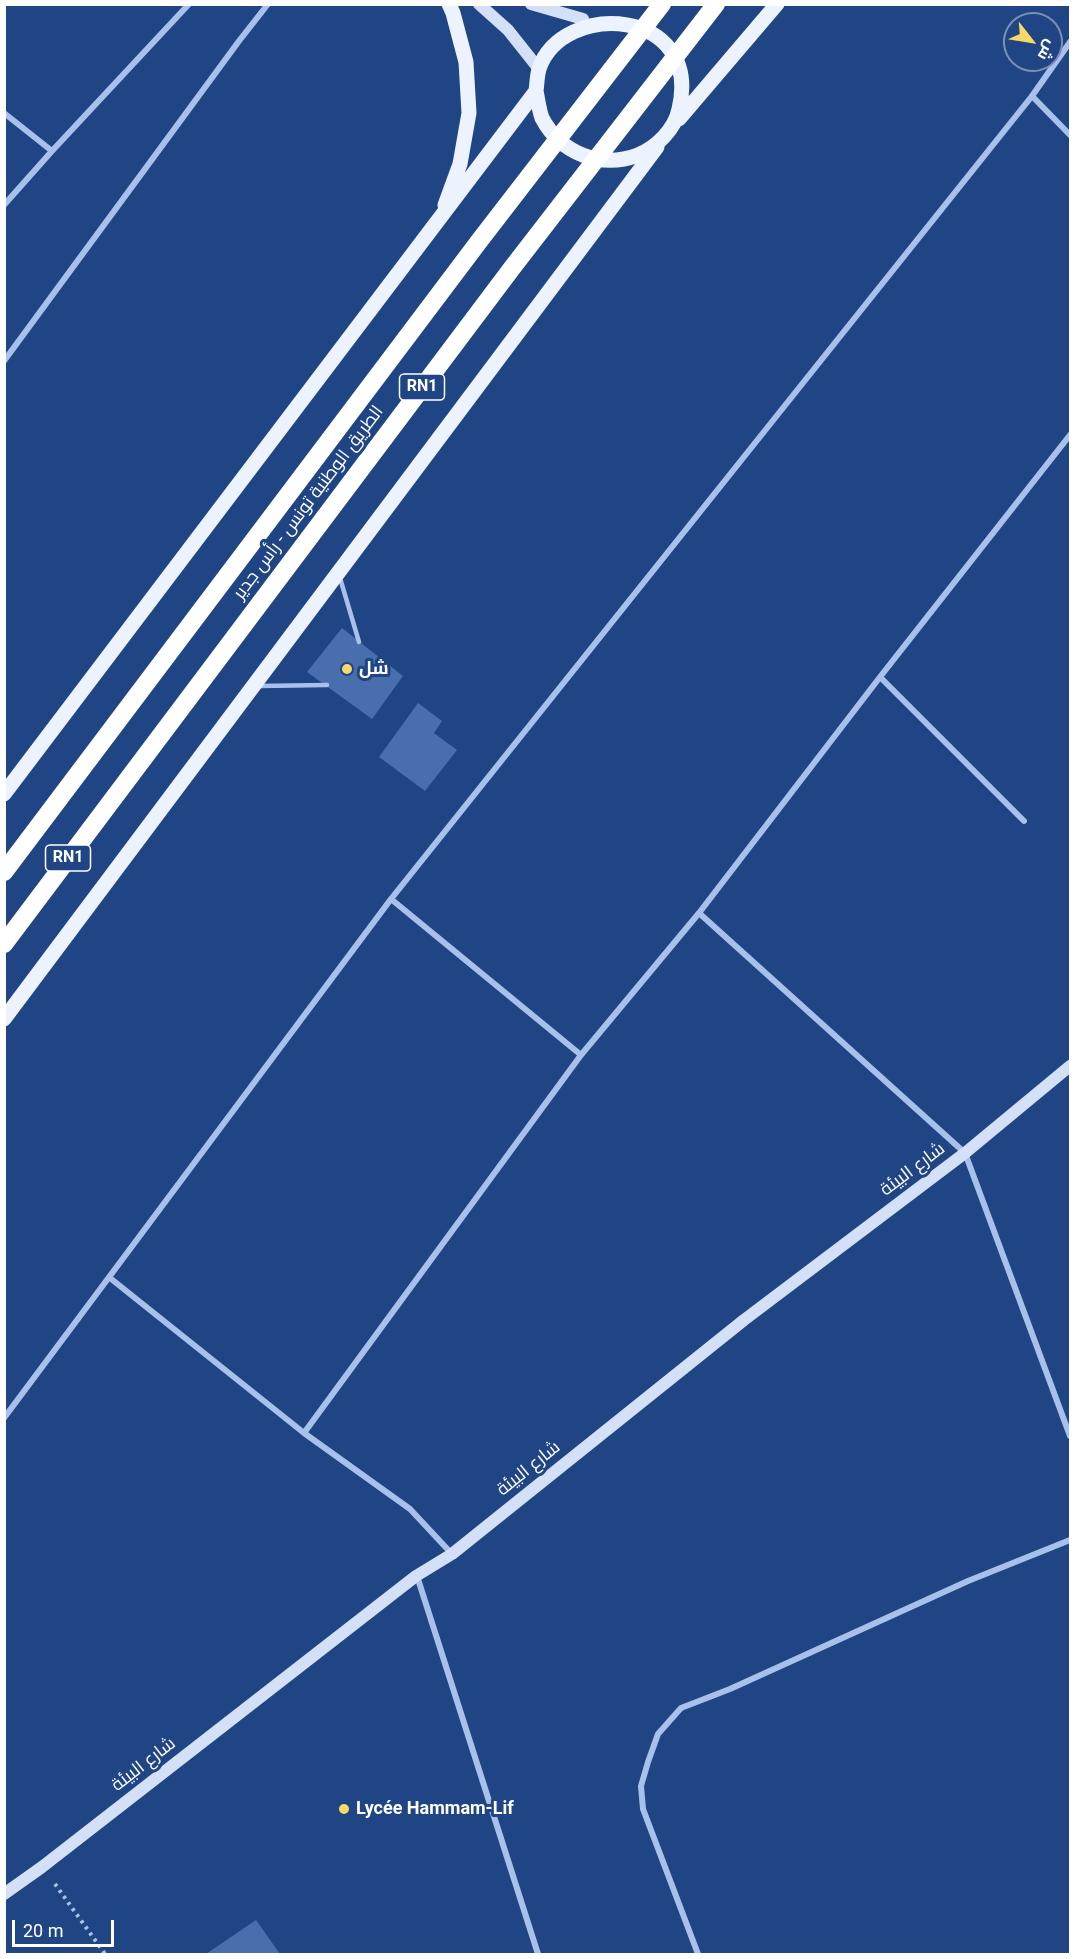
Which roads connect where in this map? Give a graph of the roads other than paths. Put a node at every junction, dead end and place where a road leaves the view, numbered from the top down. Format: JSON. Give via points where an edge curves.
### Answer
{"nodes":[{"id":1,"x":189,"y":4,"type":"edge"},
{"id":2,"x":268,"y":4,"type":"edge"},
{"id":3,"x":449,"y":4,"type":"edge"},
{"id":4,"x":479,"y":4,"type":"edge"},
{"id":5,"x":531,"y":4,"type":"edge"},
{"id":6,"x":662,"y":4,"type":"edge"},
{"id":7,"x":716,"y":4,"type":"edge"},
{"id":8,"x":777,"y":4,"type":"edge"},
{"id":9,"x":595,"y":15,"type":"junction"},
{"id":10,"x":1071,"y":42,"type":"edge"},
{"id":11,"x":538,"y":69,"type":"junction"},
{"id":12,"x":536,"y":92,"type":"junction"},
{"id":13,"x":1032,"y":96,"type":"junction"},
{"id":14,"x":4,"y":113,"type":"edge"},
{"id":15,"x":667,"y":133,"type":"junction"},
{"id":16,"x":1071,"y":135,"type":"edge"},
{"id":17,"x":52,"y":150,"type":"junction"},
{"id":18,"x":4,"y":205,"type":"edge"},
{"id":19,"x":414,"y":254,"type":"junction"},
{"id":20,"x":4,"y":361,"type":"edge"},
{"id":21,"x":1071,"y":435,"type":"edge"},
{"id":22,"x":339,"y":573,"type":"junction"},
{"id":23,"x":359,"y":642,"type":"dead end"},
{"id":24,"x":880,"y":677,"type":"junction"},
{"id":25,"x":327,"y":685,"type":"dead end"},
{"id":26,"x":254,"y":686,"type":"junction"},
{"id":27,"x":4,"y":794,"type":"edge"},
{"id":28,"x":1024,"y":821,"type":"dead end"},
{"id":29,"x":4,"y":872,"type":"edge"},
{"id":30,"x":391,"y":899,"type":"junction"},
{"id":31,"x":699,"y":913,"type":"junction"},
{"id":32,"x":4,"y":944,"type":"edge"},
{"id":33,"x":4,"y":1019,"type":"edge"},
{"id":34,"x":581,"y":1055,"type":"junction"},
{"id":35,"x":1071,"y":1066,"type":"edge"},
{"id":36,"x":965,"y":1153,"type":"junction"},
{"id":37,"x":110,"y":1278,"type":"junction"},
{"id":38,"x":4,"y":1418,"type":"edge"},
{"id":39,"x":304,"y":1433,"type":"junction"},
{"id":40,"x":1071,"y":1436,"type":"edge"},
{"id":41,"x":1071,"y":1540,"type":"edge"},
{"id":42,"x":452,"y":1554,"type":"junction"},
{"id":43,"x":416,"y":1576,"type":"junction"},
{"id":44,"x":4,"y":1894,"type":"edge"},
{"id":45,"x":538,"y":1954,"type":"edge"},
{"id":46,"x":698,"y":1954,"type":"edge"}],
"edges":[{"from":1,"to":17,"type":"street"},
{"from":2,"to":20,"type":"street"},
{"from":3,"to":19,"type":"main road","via":[[466,62],[469,113],[460,164],[442,211]]},
{"from":4,"to":11,"type":"main road","via":[[508,30]]},
{"from":5,"to":9,"type":"main road"},
{"from":6,"to":29,"type":"highway","name":"الطريق الوطنية تونس - رأس جدير","number":"RN1"},
{"from":7,"to":32,"type":"highway","name":"الطريق الوطنية تونس - رأس جدير","number":"RN1","via":[[512,268]]},
{"from":8,"to":15,"type":"main road"},
{"from":9,"to":11,"type":"main road","via":[[563,31],[548,48]]},
{"from":9,"to":15,"type":"main road","via":[[620,15],[641,21],[659,33],[673,51],[681,71],[683,93],[678,114]]},
{"from":10,"to":13,"type":"street"},
{"from":11,"to":12,"type":"main road"},
{"from":12,"to":15,"type":"main road","via":[[541,116],[555,138],[583,156],[599,161],[625,160],[648,151]]},
{"from":12,"to":19,"type":"main road"},
{"from":13,"to":16,"type":"street"},
{"from":13,"to":30,"type":"street"},
{"from":14,"to":17,"type":"street"},
{"from":15,"to":22,"type":"main road"},
{"from":17,"to":18,"type":"street"},
{"from":19,"to":27,"type":"main road"},
{"from":21,"to":24,"type":"street"},
{"from":22,"to":23,"type":"lane"},
{"from":22,"to":26,"type":"main road"},
{"from":24,"to":28,"type":"street"},
{"from":24,"to":31,"type":"street"},
{"from":25,"to":26,"type":"lane"},
{"from":26,"to":33,"type":"main road"},
{"from":30,"to":34,"type":"street"},
{"from":30,"to":37,"type":"street"},
{"from":31,"to":34,"type":"street"},
{"from":31,"to":36,"type":"street"},
{"from":34,"to":39,"type":"street"},
{"from":35,"to":36,"type":"main road","name":"شارع البيئة"},
{"from":36,"to":40,"type":"street"},
{"from":36,"to":42,"type":"main road","name":"شارع البيئة","via":[[744,1320]]},
{"from":37,"to":38,"type":"street"},
{"from":37,"to":39,"type":"street"},
{"from":39,"to":42,"type":"street","via":[[410,1509]]},
{"from":41,"to":46,"type":"street","via":[[968,1581],[681,1708],[658,1734],[640,1786],[643,1809]]},
{"from":42,"to":43,"type":"main road","name":"شارع البيئة"},
{"from":43,"to":44,"type":"main road","name":"شارع البيئة"},
{"from":43,"to":45,"type":"street"}]}
